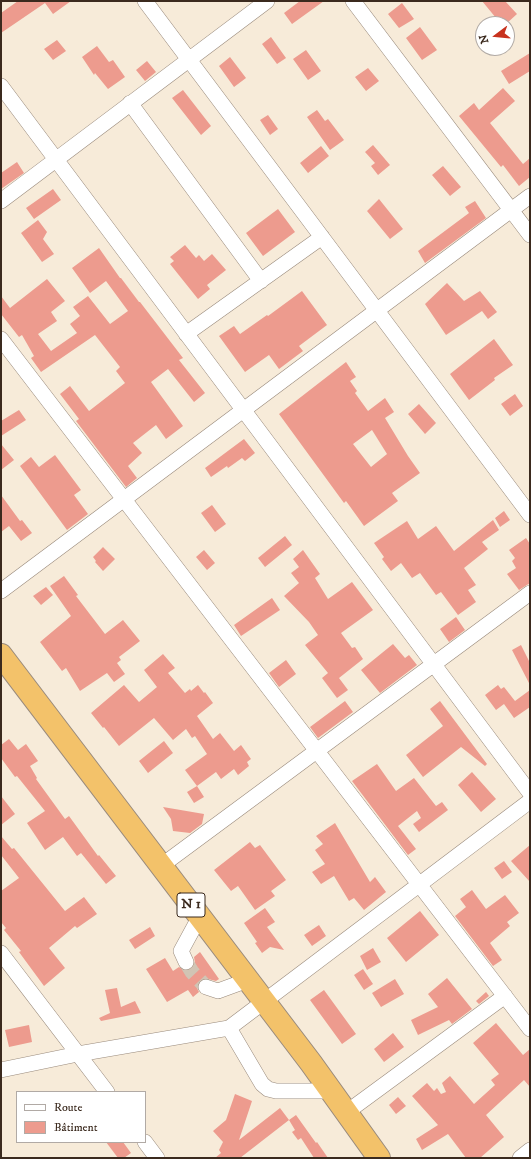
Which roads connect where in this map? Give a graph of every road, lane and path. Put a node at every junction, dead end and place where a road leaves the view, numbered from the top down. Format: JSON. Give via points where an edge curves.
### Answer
{"nodes":[{"id":1,"x":145,"y":1,"type":"edge"},
{"id":2,"x":267,"y":1,"type":"edge"},
{"id":3,"x":353,"y":1,"type":"edge"},
{"id":4,"x":189,"y":59,"type":"junction"},
{"id":5,"x":1,"y":86,"type":"edge"},
{"id":6,"x":130,"y":103,"type":"junction"},
{"id":7,"x":56,"y":160,"type":"junction"},
{"id":8,"x":530,"y":196,"type":"edge"},
{"id":9,"x":1,"y":201,"type":"edge"},
{"id":10,"x":511,"y":210,"type":"junction"},
{"id":11,"x":530,"y":235,"type":"edge"},
{"id":12,"x":322,"y":237,"type":"junction"},
{"id":13,"x":261,"y":281,"type":"junction"},
{"id":14,"x":377,"y":310,"type":"junction"},
{"id":15,"x":186,"y":334,"type":"junction"},
{"id":16,"x":1,"y":339,"type":"edge"},
{"id":17,"x":243,"y":410,"type":"junction"},
{"id":18,"x":124,"y":499,"type":"junction"},
{"id":19,"x":530,"y":515,"type":"edge"},
{"id":20,"x":1,"y":591,"type":"edge"},
{"id":21,"x":530,"y":593,"type":"edge"},
{"id":22,"x":1,"y":655,"type":"edge"},
{"id":23,"x":434,"y":664,"type":"junction"},
{"id":24,"x":316,"y":751,"type":"junction"},
{"id":25,"x":530,"y":793,"type":"edge"},
{"id":26,"x":530,"y":801,"type":"edge"},
{"id":27,"x":161,"y":866,"type":"junction"},
{"id":28,"x":419,"y":884,"type":"junction"},
{"id":29,"x":200,"y":916,"type":"junction"},
{"id":30,"x":1,"y":953,"type":"edge"},
{"id":31,"x":186,"y":962,"type":"tunnel mouth"},
{"id":32,"x":248,"y":980,"type":"junction"},
{"id":33,"x":206,"y":987,"type":"tunnel mouth"},
{"id":34,"x":505,"y":996,"type":"junction"},
{"id":35,"x":264,"y":1001,"type":"junction"},
{"id":36,"x":229,"y":1028,"type":"junction"},
{"id":37,"x":530,"y":1029,"type":"edge"},
{"id":38,"x":78,"y":1054,"type":"junction"},
{"id":39,"x":1,"y":1070,"type":"edge"},
{"id":40,"x":106,"y":1091,"type":"edge"},
{"id":41,"x":332,"y":1091,"type":"junction"},
{"id":42,"x":347,"y":1112,"type":"junction"},
{"id":43,"x":146,"y":1143,"type":"edge"},
{"id":44,"x":530,"y":1150,"type":"edge"},
{"id":45,"x":157,"y":1158,"type":"edge"},
{"id":46,"x":379,"y":1158,"type":"edge"},
{"id":47,"x":520,"y":1158,"type":"edge"}],
"edges":[{"from":1,"to":4,"type":"street"},
{"from":2,"to":4,"type":"street"},
{"from":3,"to":10,"type":"street"},
{"from":4,"to":6,"type":"street"},
{"from":4,"to":12,"type":"street"},
{"from":5,"to":7,"type":"street"},
{"from":6,"to":7,"type":"street"},
{"from":6,"to":13,"type":"street"},
{"from":7,"to":9,"type":"street"},
{"from":7,"to":15,"type":"street"},
{"from":8,"to":10,"type":"street"},
{"from":10,"to":11,"type":"street"},
{"from":10,"to":14,"type":"street"},
{"from":12,"to":13,"type":"street"},
{"from":12,"to":14,"type":"street"},
{"from":13,"to":15,"type":"street"},
{"from":14,"to":17,"type":"street"},
{"from":14,"to":19,"type":"street"},
{"from":15,"to":17,"type":"street"},
{"from":16,"to":18,"type":"street"},
{"from":17,"to":18,"type":"street"},
{"from":17,"to":23,"type":"street"},
{"from":18,"to":20,"type":"street"},
{"from":18,"to":24,"type":"street"},
{"from":21,"to":23,"type":"street"},
{"from":22,"to":27,"type":"highway","number":"N 1"},
{"from":23,"to":24,"type":"street"},
{"from":23,"to":25,"type":"street"},
{"from":24,"to":27,"type":"street"},
{"from":24,"to":28,"type":"street"},
{"from":26,"to":28,"type":"street"},
{"from":27,"to":29,"type":"highway","number":"N 1"},
{"from":28,"to":34,"type":"street"},
{"from":28,"to":35,"type":"street"},
{"from":29,"to":31,"type":"street","via":[[181,951]]},
{"from":29,"to":32,"type":"highway","number":"N 1"},
{"from":30,"to":38,"type":"street"},
{"from":32,"to":33,"type":"street","via":[[218,991]]},
{"from":32,"to":35,"type":"highway","number":"N 1"},
{"from":34,"to":37,"type":"street"},
{"from":34,"to":42,"type":"street"},
{"from":35,"to":36,"type":"street"},
{"from":35,"to":41,"type":"highway","number":"N 1"},
{"from":36,"to":38,"type":"street"},
{"from":36,"to":41,"type":"street","via":[[262,1084],[268,1089]]},
{"from":38,"to":39,"type":"street"},
{"from":38,"to":40,"type":"street"},
{"from":41,"to":42,"type":"highway","number":"N 1"},
{"from":42,"to":46,"type":"highway","number":"N 1"},
{"from":43,"to":45,"type":"street"},
{"from":44,"to":47,"type":"street"}]}
